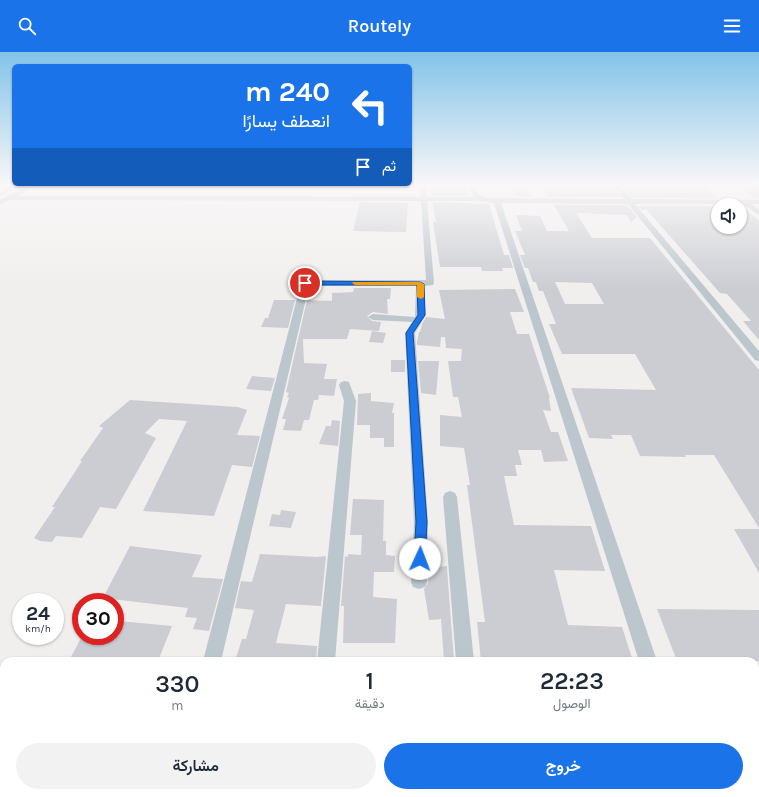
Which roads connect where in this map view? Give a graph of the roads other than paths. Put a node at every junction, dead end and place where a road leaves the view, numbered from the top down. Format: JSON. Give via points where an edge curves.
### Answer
{"nodes":[{"id":1,"x":425,"y":220,"type":"edge"},
{"id":2,"x":503,"y":220,"type":"edge"},
{"id":3,"x":645,"y":220,"type":"edge"},
{"id":4,"x":420,"y":284,"type":"junction"},
{"id":5,"x":373,"y":317,"type":"dead end"},
{"id":6,"x":418,"y":320,"type":"junction"},
{"id":7,"x":759,"y":358,"type":"edge"},
{"id":8,"x":345,"y":385,"type":"dead end"},
{"id":9,"x":450,"y":497,"type":"dead end"},
{"id":10,"x":419,"y":582,"type":"dead end"},
{"id":11,"x":213,"y":657,"type":"edge"},
{"id":12,"x":326,"y":657,"type":"edge"},
{"id":13,"x":465,"y":657,"type":"edge"},
{"id":14,"x":647,"y":657,"type":"edge"}],
"edges":[{"from":1,"to":4,"type":"street","via":[[430,284]]},
{"from":2,"to":14,"type":"street"},
{"from":3,"to":7,"type":"street"},
{"from":4,"to":6,"type":"street","via":[[421,315]]},
{"from":4,"to":11,"type":"street","via":[[305,283]]},
{"from":5,"to":6,"type":"street"},
{"from":6,"to":10,"type":"street","via":[[410,333],[421,522]]},
{"from":8,"to":12,"type":"street","via":[[350,401]]},
{"from":9,"to":13,"type":"street"}]}
